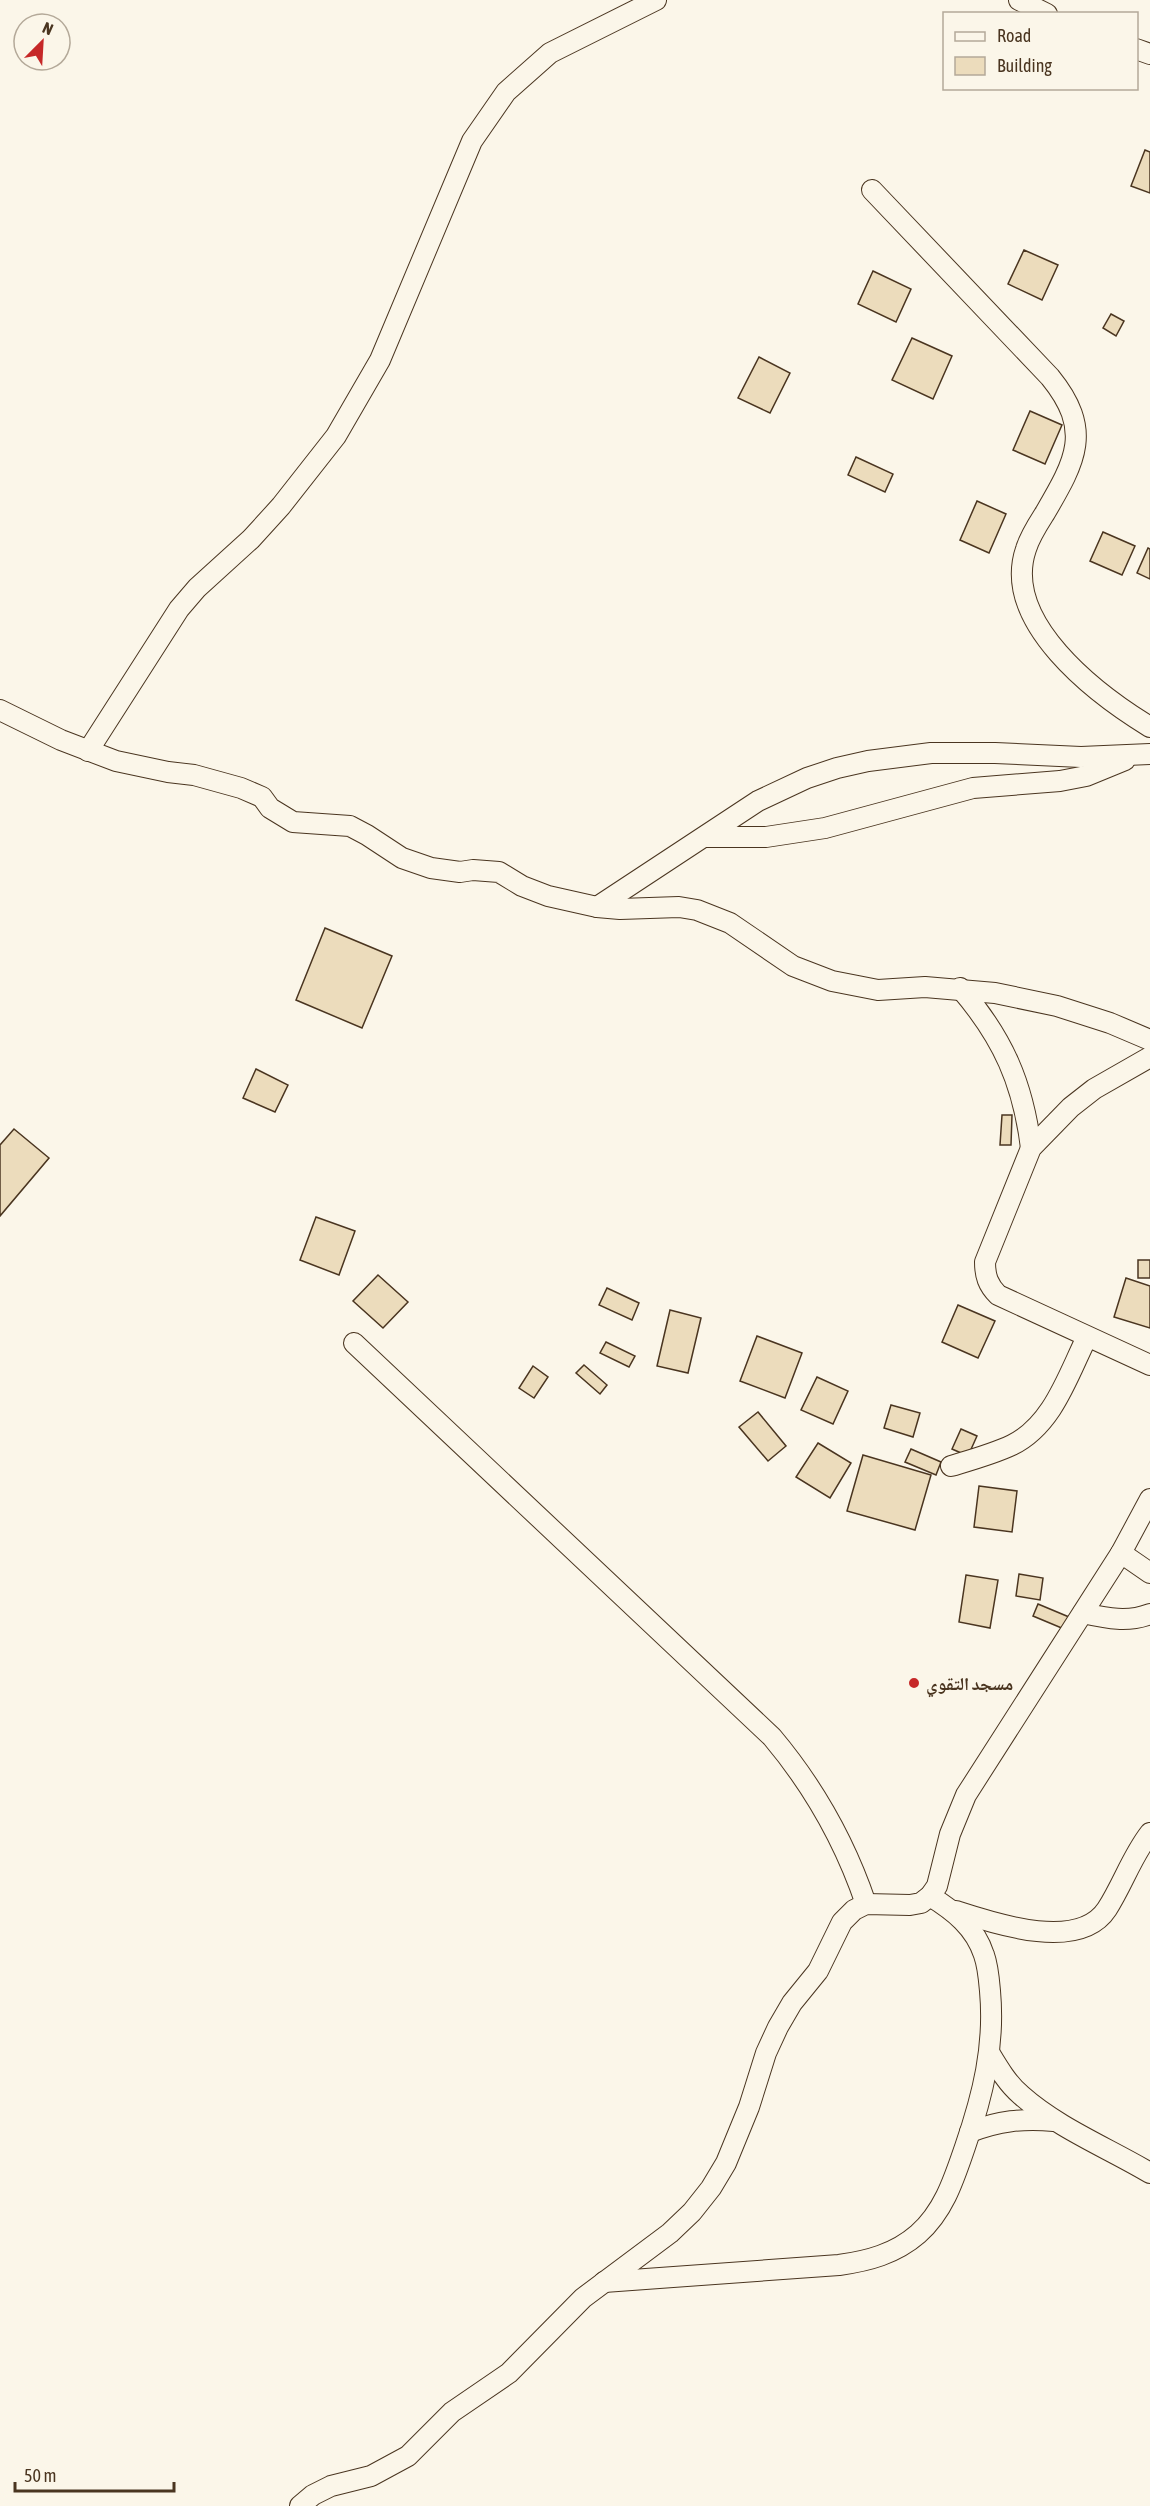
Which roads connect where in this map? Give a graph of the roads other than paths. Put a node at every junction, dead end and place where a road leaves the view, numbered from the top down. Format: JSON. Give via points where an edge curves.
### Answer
{"nodes":[{"id":1,"x":656,"y":0,"type":"edge"},
{"id":2,"x":1019,"y":0,"type":"edge"},
{"id":3,"x":1043,"y":12,"type":"edge"},
{"id":4,"x":872,"y":190,"type":"dead end"},
{"id":5,"x":0,"y":711,"type":"edge"},
{"id":6,"x":1150,"y":727,"type":"edge"},
{"id":7,"x":88,"y":751,"type":"junction"},
{"id":8,"x":1142,"y":755,"type":"edge"},
{"id":9,"x":706,"y":837,"type":"junction"},
{"id":10,"x":597,"y":907,"type":"junction"},
{"id":11,"x":960,"y":988,"type":"junction"},
{"id":12,"x":1150,"y":1040,"type":"edge"},
{"id":13,"x":1150,"y":1057,"type":"edge"},
{"id":14,"x":1030,"y":1148,"type":"junction"},
{"id":15,"x":1087,"y":1337,"type":"junction"},
{"id":16,"x":354,"y":1343,"type":"dead end"},
{"id":17,"x":1150,"y":1365,"type":"edge"},
{"id":18,"x":951,"y":1467,"type":"dead end"},
{"id":19,"x":1150,"y":1499,"type":"edge"},
{"id":20,"x":1121,"y":1553,"type":"junction"},
{"id":21,"x":1150,"y":1573,"type":"edge"},
{"id":22,"x":1083,"y":1613,"type":"junction"},
{"id":23,"x":1150,"y":1614,"type":"edge"},
{"id":24,"x":1150,"y":1833,"type":"edge"},
{"id":25,"x":930,"y":1896,"type":"junction"},
{"id":26,"x":866,"y":1904,"type":"junction"},
{"id":27,"x":954,"y":1910,"type":"junction"},
{"id":28,"x":990,"y":2054,"type":"junction"},
{"id":29,"x":1059,"y":2122,"type":"junction"},
{"id":30,"x":970,"y":2132,"type":"junction"},
{"id":31,"x":1150,"y":2173,"type":"edge"},
{"id":32,"x":604,"y":2282,"type":"junction"},
{"id":33,"x":300,"y":2506,"type":"edge"}],
"edges":[{"from":1,"to":7,"type":"street","via":[[550,53],[506,92],[472,141],[380,360],[342,427],[282,506],[179,609]]},
{"from":2,"to":3,"type":"street"},
{"from":4,"to":6,"type":"street","via":[[1065,395],[1074,416],[1077,439],[1073,462],[1026,549],[1023,590],[1029,609],[1060,654],[1084,680]]},
{"from":5,"to":7,"type":"street"},
{"from":7,"to":10,"type":"street","via":[[241,788],[262,797],[293,822],[350,826],[402,858],[430,868],[499,872],[548,896]]},
{"from":8,"to":9,"type":"street","via":[[1086,776],[973,788],[825,828],[766,837]]},
{"from":8,"to":9,"type":"street","via":[[1081,757],[963,752],[867,761],[782,789]]},
{"from":9,"to":10,"type":"street"},
{"from":10,"to":11,"type":"street","via":[[679,907],[706,913],[730,923],[793,966],[854,987]]},
{"from":11,"to":12,"type":"street","via":[[1057,1006]]},
{"from":11,"to":14,"type":"street","via":[[996,1035],[1010,1062],[1025,1109]]},
{"from":13,"to":14,"type":"street","via":[[1094,1089]]},
{"from":14,"to":15,"type":"street","via":[[985,1262],[985,1274],[998,1295]]},
{"from":15,"to":17,"type":"street"},
{"from":15,"to":18,"type":"street","via":[[1058,1397],[1039,1425],[1012,1445]]},
{"from":16,"to":26,"type":"street","via":[[772,1737],[828,1815]]},
{"from":19,"to":20,"type":"street"},
{"from":20,"to":21,"type":"street"},
{"from":20,"to":22,"type":"street"},
{"from":22,"to":23,"type":"street","via":[[1110,1620]]},
{"from":22,"to":25,"type":"street","via":[[966,1796],[950,1834],[937,1886]]},
{"from":24,"to":27,"type":"street","via":[[1106,1910],[1081,1930],[1037,1930]]},
{"from":25,"to":26,"type":"street","via":[[910,1905]]},
{"from":25,"to":27,"type":"street"},
{"from":26,"to":32,"type":"street","via":[[842,1922],[818,1971],[778,2027],[739,2136],[711,2188],[670,2233]]},
{"from":27,"to":28,"type":"street","via":[[972,1930],[985,1955],[992,2006]]},
{"from":28,"to":29,"type":"street","via":[[1019,2094]]},
{"from":28,"to":30,"type":"street"},
{"from":29,"to":30,"type":"street","via":[[1014,2120]]},
{"from":29,"to":31,"type":"street"},
{"from":30,"to":32,"type":"street","via":[[938,2212],[918,2234],[895,2250],[868,2261],[839,2265]]},
{"from":32,"to":33,"type":"street","via":[[566,2313],[509,2373],[452,2412],[408,2456],[371,2476],[331,2486]]}]}
